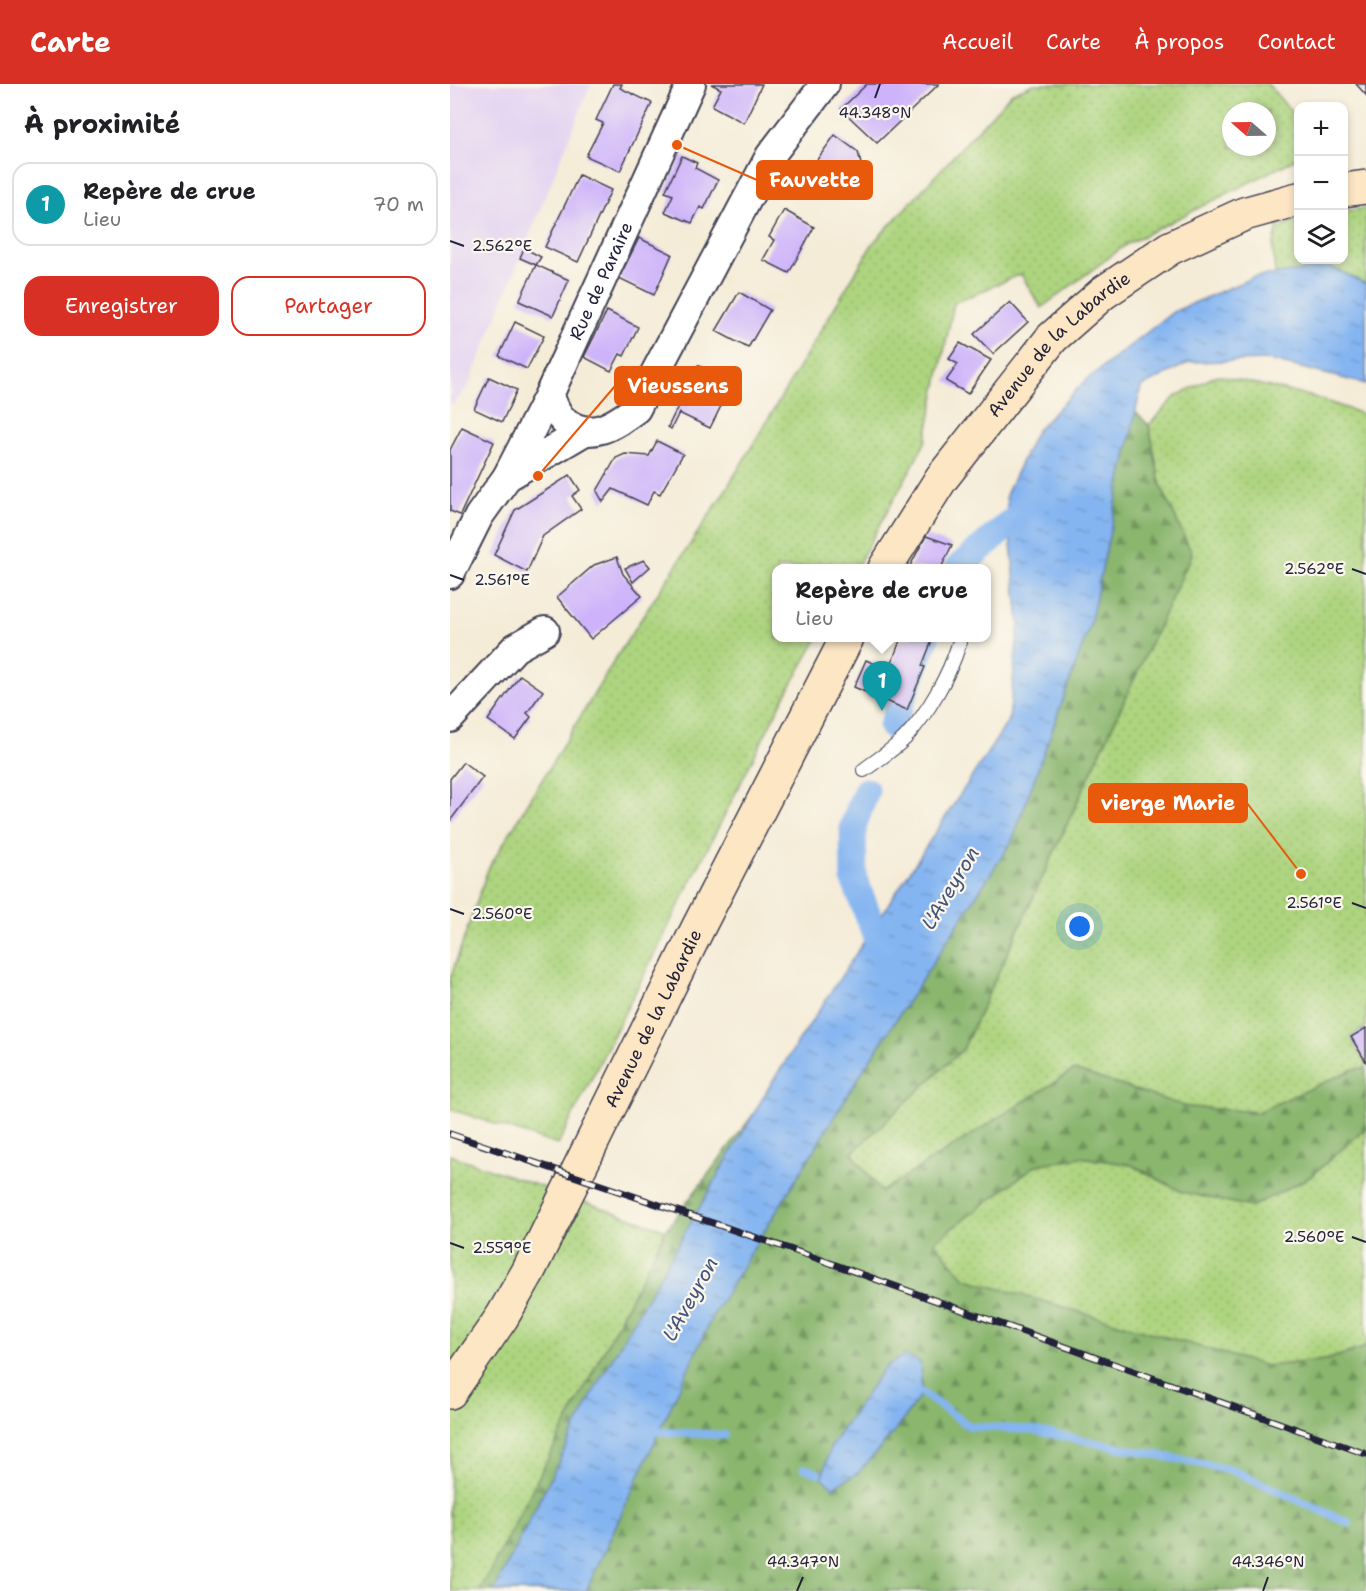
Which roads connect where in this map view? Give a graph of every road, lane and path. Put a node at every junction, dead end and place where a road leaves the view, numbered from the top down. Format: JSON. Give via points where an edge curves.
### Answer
{"nodes":[{"id":1,"x":691,"y":84,"type":"edge"},
{"id":2,"x":825,"y":84,"type":"edge"},
{"id":3,"x":1366,"y":187,"type":"edge"},
{"id":4,"x":1348,"y":189,"type":"edge"},
{"id":5,"x":1294,"y":200,"type":"edge"},
{"id":6,"x":549,"y":395,"type":"junction"},
{"id":7,"x":585,"y":431,"type":"junction"},
{"id":8,"x":507,"y":477,"type":"junction"},
{"id":9,"x":888,"y":564,"type":"edge"},
{"id":10,"x":450,"y":574,"type":"edge"},
{"id":11,"x":545,"y":631,"type":"dead end"},
{"id":12,"x":845,"y":642,"type":"edge"},
{"id":13,"x":959,"y":644,"type":"dead end"},
{"id":14,"x":450,"y":718,"type":"edge"},
{"id":15,"x":864,"y":770,"type":"dead end"},
{"id":16,"x":450,"y":1392,"type":"edge"}],
"edges":[{"from":1,"to":6,"type":"street","name":"Rue de Paraire"},
{"from":2,"to":7,"type":"street","name":"Rue de Paraire","via":[[770,156],[636,409],[610,428]]},
{"from":3,"to":4,"type":"street"},
{"from":5,"to":9,"type":"street","name":"Avenue de la Labardie","via":[[1244,214],[1170,248],[1103,293],[1052,338],[941,479]]},
{"from":6,"to":7,"type":"street","via":[[562,420]]},
{"from":6,"to":8,"type":"street","name":"Rue de Paraire"},
{"from":7,"to":8,"type":"street","name":"Rue de Paraire"},
{"from":8,"to":10,"type":"street","name":"Rue de Paraire","via":[[479,516]]},
{"from":11,"to":14,"type":"street","via":[[515,648]]},
{"from":12,"to":16,"type":"street","name":"Avenue de la Labardie","via":[[708,907],[528,1272]]},
{"from":13,"to":15,"type":"lane","via":[[938,689],[910,731]]}]}
